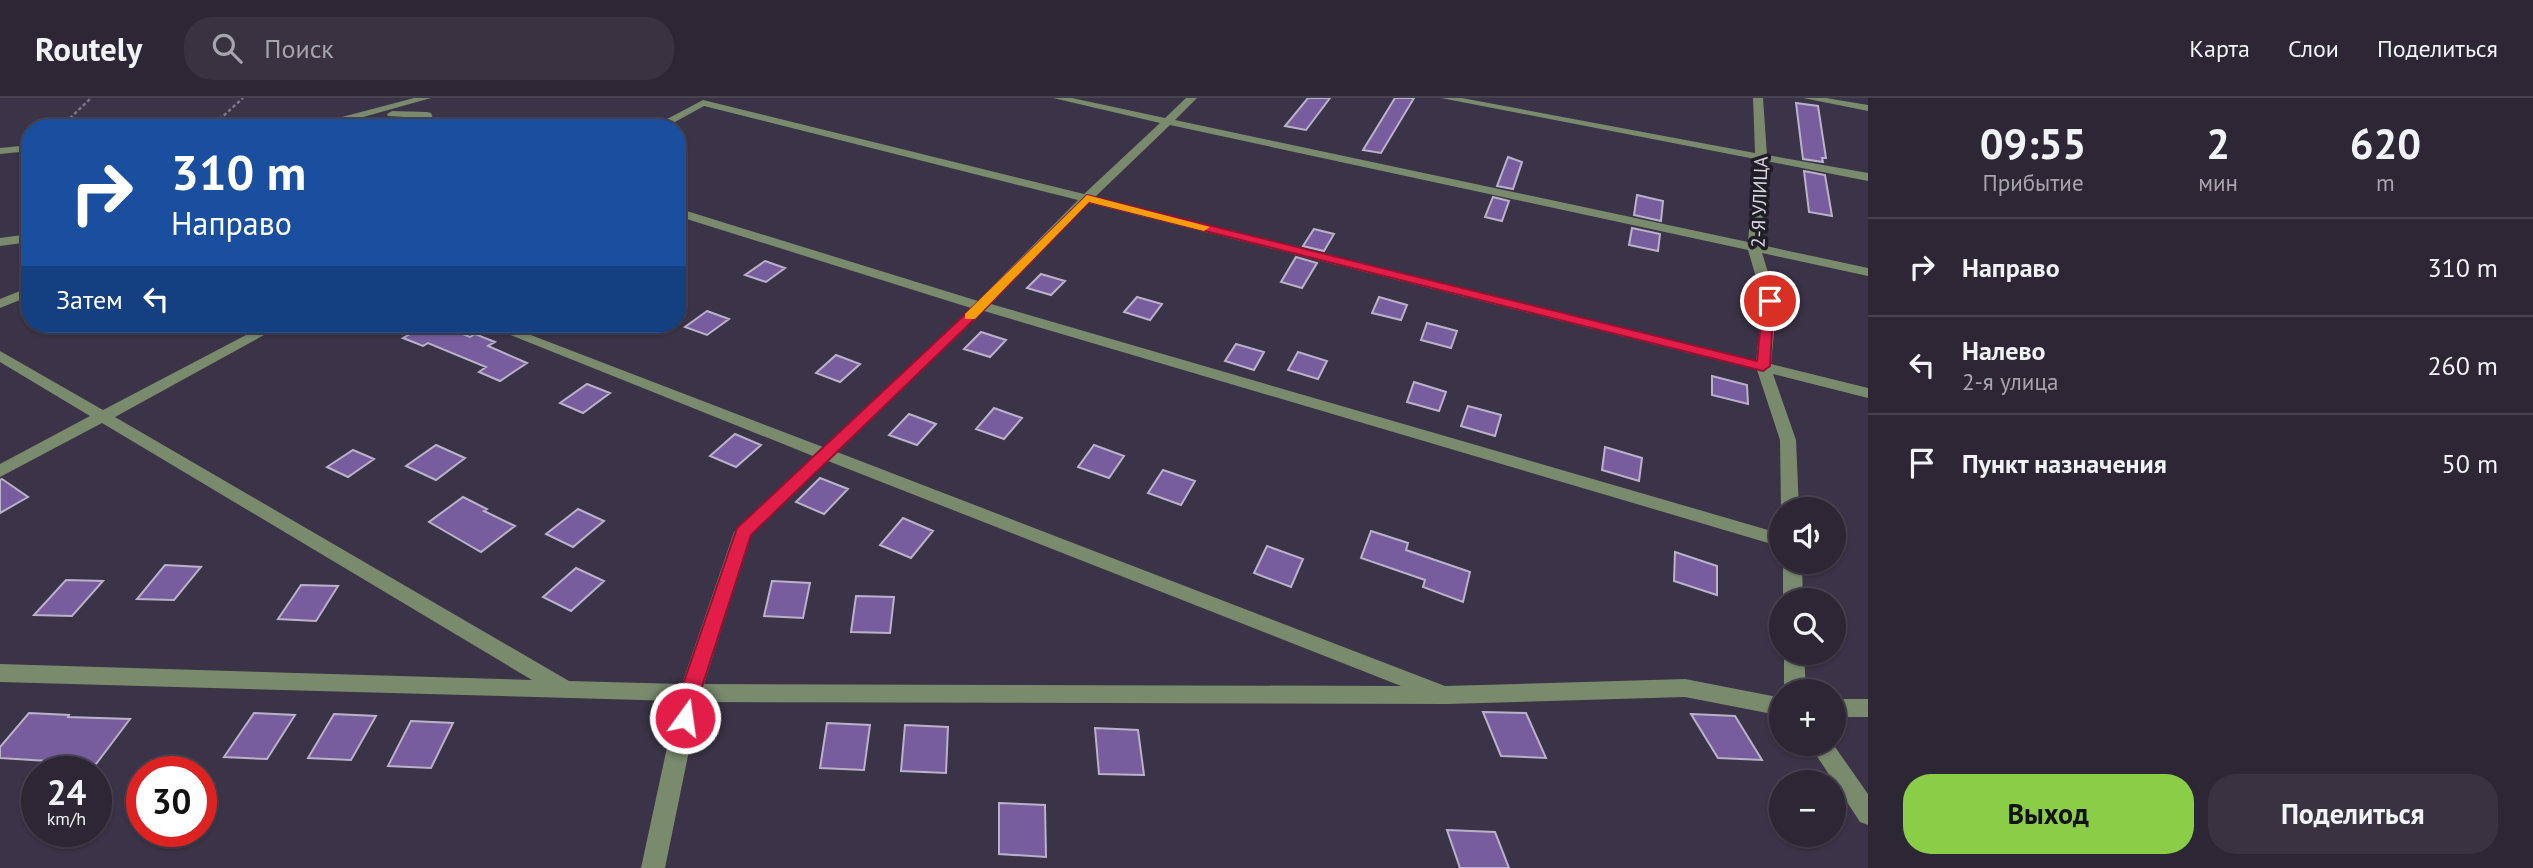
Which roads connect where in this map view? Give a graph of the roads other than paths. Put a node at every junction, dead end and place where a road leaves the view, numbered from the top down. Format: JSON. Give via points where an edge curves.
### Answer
{"nodes":[{"id":1,"x":426,"y":98,"type":"edge"},
{"id":2,"x":1058,"y":98,"type":"edge"},
{"id":3,"x":1192,"y":98,"type":"edge"},
{"id":4,"x":1446,"y":98,"type":"edge"},
{"id":5,"x":1758,"y":98,"type":"edge"},
{"id":6,"x":1808,"y":98,"type":"edge"},
{"id":7,"x":1868,"y":108,"type":"edge"},
{"id":8,"x":360,"y":116,"type":"junction"},
{"id":9,"x":331,"y":119,"type":"edge"},
{"id":10,"x":428,"y":119,"type":"edge"},
{"id":11,"x":672,"y":119,"type":"edge"},
{"id":12,"x":1166,"y":122,"type":"junction"},
{"id":13,"x":21,"y":149,"type":"edge"},
{"id":14,"x":0,"y":151,"type":"edge"},
{"id":15,"x":1761,"y":156,"type":"junction"},
{"id":16,"x":1868,"y":177,"type":"edge"},
{"id":17,"x":1087,"y":198,"type":"junction"},
{"id":18,"x":686,"y":215,"type":"edge"},
{"id":19,"x":21,"y":239,"type":"edge"},
{"id":20,"x":0,"y":242,"type":"edge"},
{"id":21,"x":1754,"y":247,"type":"junction"},
{"id":22,"x":1868,"y":272,"type":"edge"},
{"id":23,"x":21,"y":295,"type":"edge"},
{"id":24,"x":0,"y":304,"type":"edge"},
{"id":25,"x":981,"y":306,"type":"junction"},
{"id":26,"x":260,"y":333,"type":"edge"},
{"id":27,"x":513,"y":333,"type":"edge"},
{"id":28,"x":0,"y":356,"type":"edge"},
{"id":29,"x":1763,"y":366,"type":"junction"},
{"id":30,"x":1868,"y":393,"type":"edge"},
{"id":31,"x":103,"y":417,"type":"junction"},
{"id":32,"x":826,"y":454,"type":"junction"},
{"id":33,"x":0,"y":471,"type":"edge"},
{"id":34,"x":1790,"y":497,"type":"edge"},
{"id":35,"x":1769,"y":537,"type":"edge"},
{"id":36,"x":0,"y":673,"type":"edge"},
{"id":37,"x":565,"y":689,"type":"junction"},
{"id":38,"x":690,"y":693,"type":"junction"},
{"id":39,"x":1447,"y":695,"type":"junction"},
{"id":40,"x":1769,"y":704,"type":"edge"},
{"id":41,"x":1846,"y":708,"type":"edge"},
{"id":42,"x":1868,"y":708,"type":"edge"},
{"id":43,"x":1828,"y":756,"type":"edge"},
{"id":44,"x":1868,"y":814,"type":"edge"},
{"id":45,"x":653,"y":868,"type":"edge"}],
"edges":[{"from":1,"to":8,"type":"street"},
{"from":2,"to":12,"type":"street"},
{"from":3,"to":12,"type":"street"},
{"from":4,"to":15,"type":"street"},
{"from":5,"to":15,"type":"street","name":"2-Я УЛИЦА"},
{"from":6,"to":7,"type":"street"},
{"from":8,"to":9,"type":"street"},
{"from":8,"to":10,"type":"street","via":[[406,112],[427,115]]},
{"from":11,"to":17,"type":"street","via":[[703,103]]},
{"from":12,"to":17,"type":"street"},
{"from":12,"to":21,"type":"street"},
{"from":13,"to":14,"type":"street"},
{"from":15,"to":16,"type":"street"},
{"from":15,"to":21,"type":"street","name":"2-Я УЛИЦА"},
{"from":17,"to":25,"type":"street"},
{"from":17,"to":29,"type":"street"},
{"from":18,"to":25,"type":"street"},
{"from":19,"to":20,"type":"street"},
{"from":21,"to":22,"type":"street"},
{"from":21,"to":29,"type":"street","name":"2-Я УЛИЦА","via":[[1770,301]]},
{"from":23,"to":24,"type":"street"},
{"from":25,"to":32,"type":"street"},
{"from":25,"to":35,"type":"street"},
{"from":26,"to":31,"type":"street"},
{"from":27,"to":32,"type":"street"},
{"from":28,"to":31,"type":"street"},
{"from":29,"to":30,"type":"street"},
{"from":29,"to":34,"type":"street","name":"2-Я УЛИЦА","via":[[1788,440]]},
{"from":31,"to":33,"type":"street"},
{"from":31,"to":37,"type":"street"},
{"from":32,"to":38,"type":"street","via":[[743,532]]},
{"from":32,"to":39,"type":"street"},
{"from":36,"to":37,"type":"street"},
{"from":37,"to":38,"type":"street"},
{"from":38,"to":39,"type":"street"},
{"from":38,"to":45,"type":"street"},
{"from":39,"to":40,"type":"street","via":[[1685,688]]},
{"from":41,"to":42,"type":"street"},
{"from":43,"to":44,"type":"street"}]}
